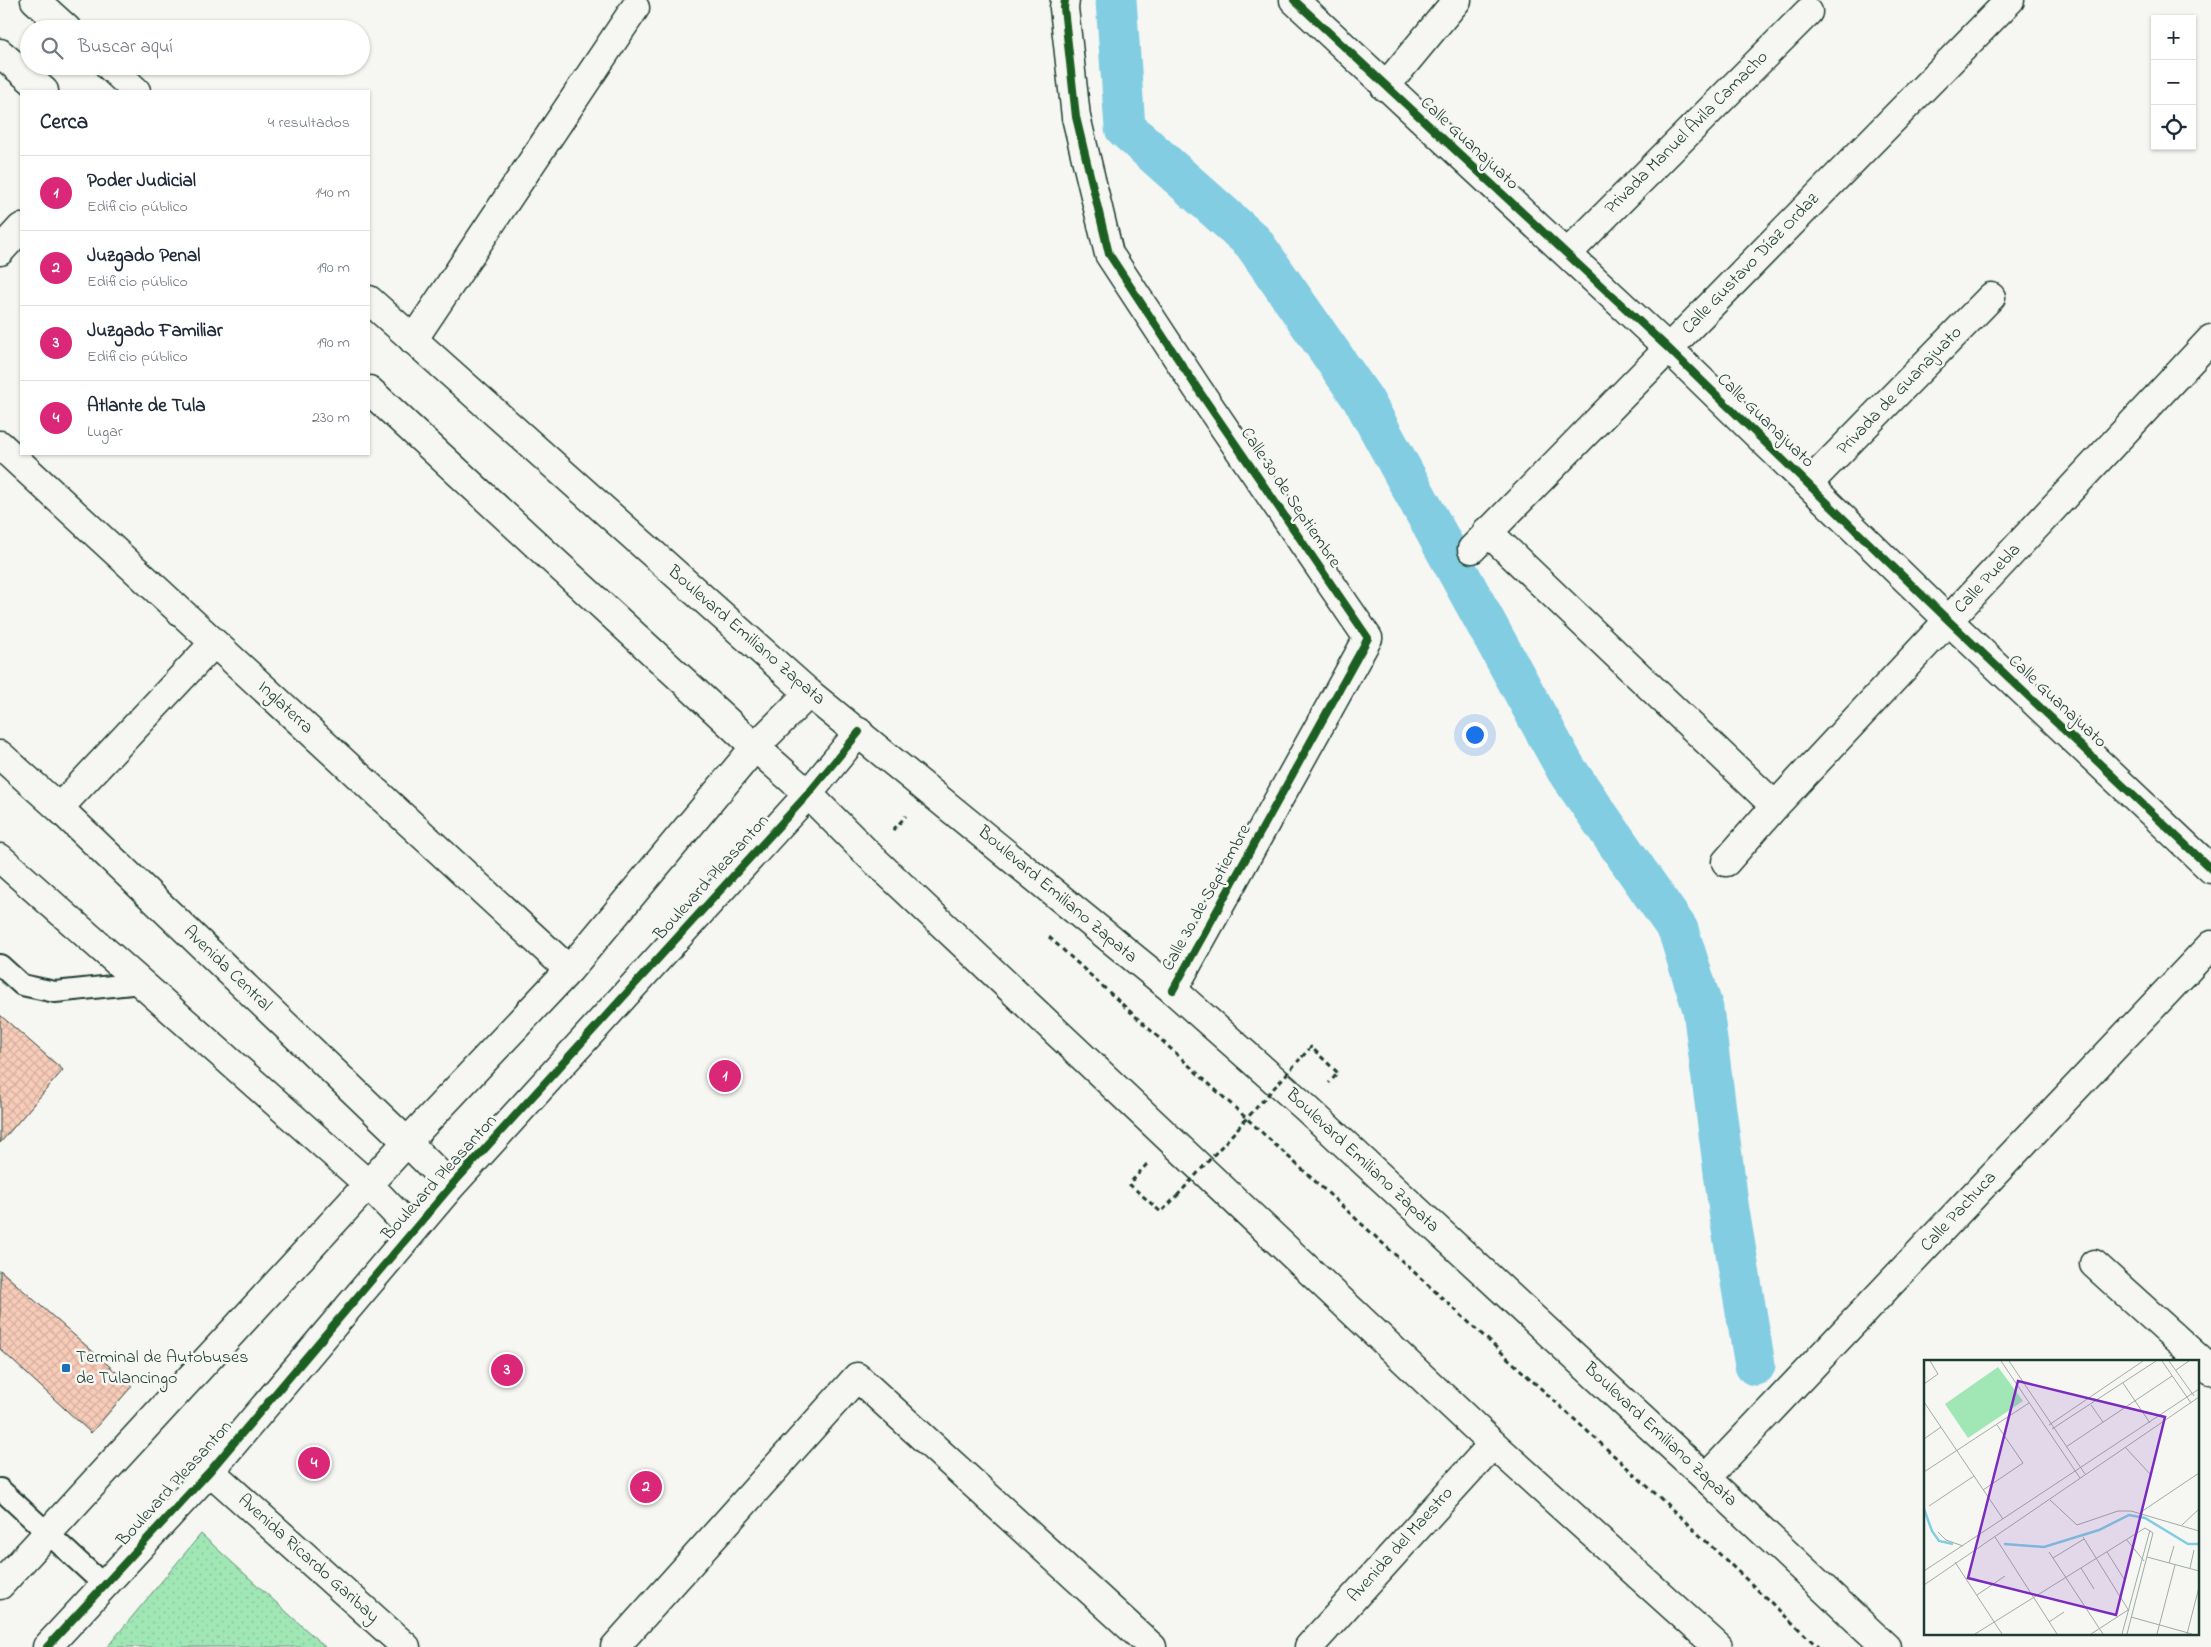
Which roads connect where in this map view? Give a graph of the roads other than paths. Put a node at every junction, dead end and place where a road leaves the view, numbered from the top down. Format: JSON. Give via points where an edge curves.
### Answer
{"nodes":[{"id":1,"x":35,"y":0,"type":"edge"},
{"id":2,"x":1294,"y":0,"type":"edge"},
{"id":3,"x":1457,"y":0,"type":"edge"},
{"id":4,"x":2010,"y":0,"type":"edge"},
{"id":5,"x":1061,"y":3,"type":"edge"},
{"id":6,"x":636,"y":8,"type":"dead end"},
{"id":7,"x":1808,"y":12,"type":"dead end"},
{"id":8,"x":57,"y":20,"type":"edge"},
{"id":9,"x":0,"y":53,"type":"edge"},
{"id":10,"x":20,"y":70,"type":"edge"},
{"id":11,"x":25,"y":75,"type":"edge"},
{"id":12,"x":118,"y":75,"type":"edge"},
{"id":13,"x":1385,"y":86,"type":"junction"},
{"id":14,"x":43,"y":90,"type":"edge"},
{"id":15,"x":135,"y":90,"type":"edge"},
{"id":16,"x":20,"y":229,"type":"edge"},
{"id":17,"x":0,"y":252,"type":"edge"},
{"id":18,"x":1567,"y":254,"type":"junction"},
{"id":19,"x":1991,"y":297,"type":"dead end"},
{"id":20,"x":370,"y":301,"type":"edge"},
{"id":21,"x":2211,"y":339,"type":"edge"},
{"id":22,"x":412,"y":340,"type":"junction"},
{"id":23,"x":1668,"y":348,"type":"junction"},
{"id":24,"x":370,"y":391,"type":"edge"},
{"id":25,"x":0,"y":445,"type":"edge"},
{"id":26,"x":1808,"y":484,"type":"junction"},
{"id":27,"x":1950,"y":621,"type":"junction"},
{"id":28,"x":214,"y":643,"type":"junction"},
{"id":29,"x":809,"y":693,"type":"junction"},
{"id":30,"x":859,"y":732,"type":"junction"},
{"id":31,"x":754,"y":748,"type":"junction"},
{"id":32,"x":0,"y":755,"type":"edge"},
{"id":33,"x":808,"y":794,"type":"junction"},
{"id":34,"x":1775,"y":806,"type":"junction"},
{"id":35,"x":59,"y":808,"type":"junction"},
{"id":36,"x":0,"y":858,"type":"edge"},
{"id":37,"x":1726,"y":862,"type":"dead end"},
{"id":38,"x":2211,"y":869,"type":"edge"},
{"id":39,"x":2211,"y":945,"type":"edge"},
{"id":40,"x":0,"y":965,"type":"edge"},
{"id":41,"x":569,"y":970,"type":"junction"},
{"id":42,"x":141,"y":983,"type":"junction"},
{"id":43,"x":1173,"y":990,"type":"junction"},
{"id":44,"x":407,"y":1142,"type":"junction"},
{"id":45,"x":368,"y":1184,"type":"junction"},
{"id":46,"x":450,"y":1186,"type":"junction"},
{"id":47,"x":412,"y":1230,"type":"junction"},
{"id":48,"x":2094,"y":1264,"type":"dead end"},
{"id":49,"x":2211,"y":1370,"type":"edge"},
{"id":50,"x":1494,"y":1444,"type":"junction"},
{"id":51,"x":210,"y":1471,"type":"junction"},
{"id":52,"x":1706,"y":1478,"type":"junction"},
{"id":53,"x":0,"y":1489,"type":"edge"},
{"id":54,"x":48,"y":1532,"type":"junction"},
{"id":55,"x":0,"y":1585,"type":"edge"},
{"id":56,"x":104,"y":1585,"type":"junction"},
{"id":57,"x":47,"y":1647,"type":"edge"},
{"id":58,"x":406,"y":1647,"type":"edge"},
{"id":59,"x":615,"y":1647,"type":"edge"},
{"id":60,"x":1152,"y":1647,"type":"edge"},
{"id":61,"x":1309,"y":1647,"type":"edge"},
{"id":62,"x":1718,"y":1647,"type":"edge"},
{"id":63,"x":1886,"y":1647,"type":"edge"}],
"edges":[{"from":1,"to":8,"type":"street"},
{"from":2,"to":13,"type":"street","name":"Calle Guanajuato"},
{"from":3,"to":13,"type":"street"},
{"from":4,"to":23,"type":"street","name":"Calle Gustavo Díaz Ordaz"},
{"from":5,"to":43,"type":"street","name":"Calle 30 de Septiembre","via":[[1076,117],[1109,254],[1368,638]]},
{"from":6,"to":22,"type":"street"},
{"from":7,"to":18,"type":"street","name":"Privada Manuel Ávila Camacho"},
{"from":9,"to":10,"type":"street"},
{"from":11,"to":14,"type":"street"},
{"from":12,"to":15,"type":"street"},
{"from":13,"to":18,"type":"street","name":"Calle Guanajuato"},
{"from":16,"to":17,"type":"street"},
{"from":18,"to":23,"type":"street","name":"Calle Guanajuato"},
{"from":19,"to":26,"type":"street","name":"Privada de Guanajuato"},
{"from":20,"to":22,"type":"street","name":"Boulevard Emiliano Zapata"},
{"from":21,"to":27,"type":"street","name":"Calle Puebla"},
{"from":22,"to":29,"type":"street","name":"Boulevard Emiliano Zapata"},
{"from":23,"to":26,"type":"street","name":"Calle Guanajuato"},
{"from":23,"to":34,"type":"street","name":"Calle Gustavo Díaz Ordaz","via":[[1480,540]]},
{"from":24,"to":31,"type":"street"},
{"from":25,"to":28,"type":"street","name":"Inglaterra"},
{"from":26,"to":27,"type":"street","name":"Calle Guanajuato"},
{"from":27,"to":34,"type":"street","name":"Calle Puebla"},
{"from":27,"to":38,"type":"street","name":"Calle Guanajuato"},
{"from":28,"to":35,"type":"street"},
{"from":28,"to":41,"type":"street","name":"Inglaterra"},
{"from":29,"to":30,"type":"street","name":"Boulevard Emiliano Zapata"},
{"from":29,"to":31,"type":"street"},
{"from":30,"to":33,"type":"street","name":"Boulevard Pleasanton"},
{"from":30,"to":43,"type":"street","name":"Boulevard Emiliano Zapata"},
{"from":31,"to":33,"type":"street"},
{"from":31,"to":41,"type":"street"},
{"from":32,"to":35,"type":"street","name":"Avenida Central"},
{"from":33,"to":46,"type":"street","name":"Boulevard Pleasanton"},
{"from":33,"to":50,"type":"street"},
{"from":34,"to":37,"type":"street","name":"Calle Puebla"},
{"from":35,"to":44,"type":"street","name":"Avenida Central"},
{"from":36,"to":42,"type":"street"},
{"from":39,"to":52,"type":"street","name":"Calle Pachuca"},
{"from":40,"to":42,"type":"lane","via":[[22,985],[55,992]]},
{"from":41,"to":44,"type":"street"},
{"from":42,"to":45,"type":"street"},
{"from":43,"to":52,"type":"street","name":"Boulevard Emiliano Zapata"},
{"from":44,"to":45,"type":"street"},
{"from":44,"to":46,"type":"street","name":"Avenida Central"},
{"from":45,"to":47,"type":"street"},
{"from":45,"to":54,"type":"street"},
{"from":46,"to":47,"type":"street","name":"Boulevard Pleasanton"},
{"from":47,"to":51,"type":"street","name":"Boulevard Pleasanton"},
{"from":48,"to":49,"type":"street"},
{"from":50,"to":61,"type":"street","name":"Avenida del Maestro"},
{"from":50,"to":62,"type":"street"},
{"from":51,"to":56,"type":"street","name":"Boulevard Pleasanton"},
{"from":51,"to":58,"type":"street","name":"Avenida Ricardo Garibay"},
{"from":52,"to":63,"type":"street","name":"Boulevard Emiliano Zapata"},
{"from":53,"to":54,"type":"lane"},
{"from":54,"to":55,"type":"street"},
{"from":54,"to":56,"type":"lane"},
{"from":56,"to":57,"type":"street","name":"Boulevard Pleasanton"},
{"from":59,"to":60,"type":"street","via":[[857,1378]]}]}
